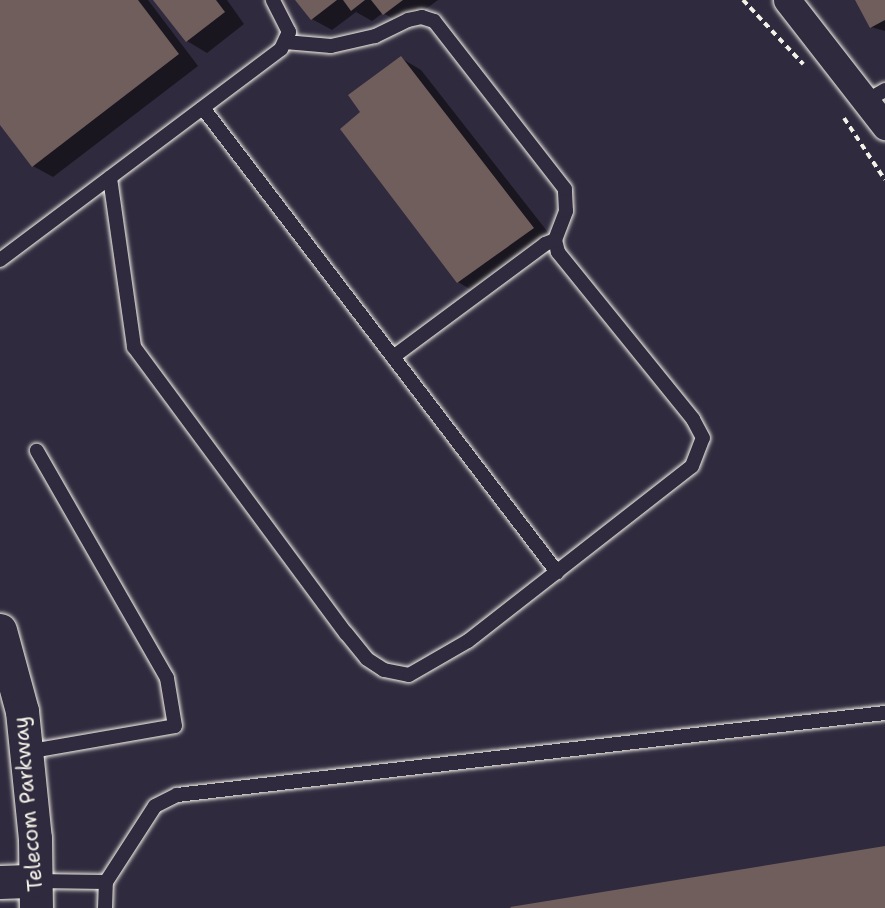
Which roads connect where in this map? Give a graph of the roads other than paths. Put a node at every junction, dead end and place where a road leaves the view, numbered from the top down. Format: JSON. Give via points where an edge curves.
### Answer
{"nodes":[{"id":1,"x":273,"y":0,"type":"edge"},
{"id":2,"x":787,"y":0,"type":"edge"},
{"id":3,"x":285,"y":42,"type":"junction"},
{"id":4,"x":875,"y":96,"type":"edge"},
{"id":5,"x":203,"y":108,"type":"junction"},
{"id":6,"x":885,"y":126,"type":"edge"},
{"id":7,"x":110,"y":178,"type":"junction"},
{"id":8,"x":555,"y":240,"type":"junction"},
{"id":9,"x":0,"y":260,"type":"edge"},
{"id":10,"x":393,"y":357,"type":"junction"},
{"id":11,"x":37,"y":451,"type":"dead end"},
{"id":12,"x":557,"y":572,"type":"junction"},
{"id":13,"x":0,"y":630,"type":"edge"},
{"id":14,"x":885,"y":713,"type":"edge"},
{"id":15,"x":26,"y":752,"type":"junction"},
{"id":16,"x":0,"y":882,"type":"edge"},
{"id":17,"x":106,"y":882,"type":"junction"},
{"id":18,"x":35,"y":895,"type":"edge"},
{"id":19,"x":105,"y":908,"type":"edge"}],
"edges":[{"from":1,"to":3,"type":"lane","via":[[289,32]]},
{"from":2,"to":4,"type":"street"},
{"from":3,"to":5,"type":"lane","via":[[281,50]]},
{"from":3,"to":8,"type":"lane","via":[[331,46],[375,36],[408,20],[422,17],[434,21],[565,189],[566,211]]},
{"from":4,"to":6,"type":"street"},
{"from":5,"to":7,"type":"lane"},
{"from":5,"to":10,"type":"lane"},
{"from":7,"to":9,"type":"lane"},
{"from":7,"to":12,"type":"lane","via":[[134,347],[367,659],[384,670],[409,675],[468,641]]},
{"from":8,"to":10,"type":"lane","via":[[544,244]]},
{"from":8,"to":12,"type":"lane","via":[[558,252],[693,419],[703,438],[692,466]]},
{"from":10,"to":12,"type":"lane"},
{"from":11,"to":15,"type":"lane","via":[[167,678],[175,726]]},
{"from":13,"to":15,"type":"street","name":"Telecom Parkway","via":[[22,711]]},
{"from":14,"to":17,"type":"lane","via":[[177,795],[155,806]]},
{"from":15,"to":18,"type":"street","name":"Telecom Parkway"},
{"from":16,"to":18,"type":"street"},
{"from":17,"to":18,"type":"lane"},
{"from":17,"to":19,"type":"lane"}]}
